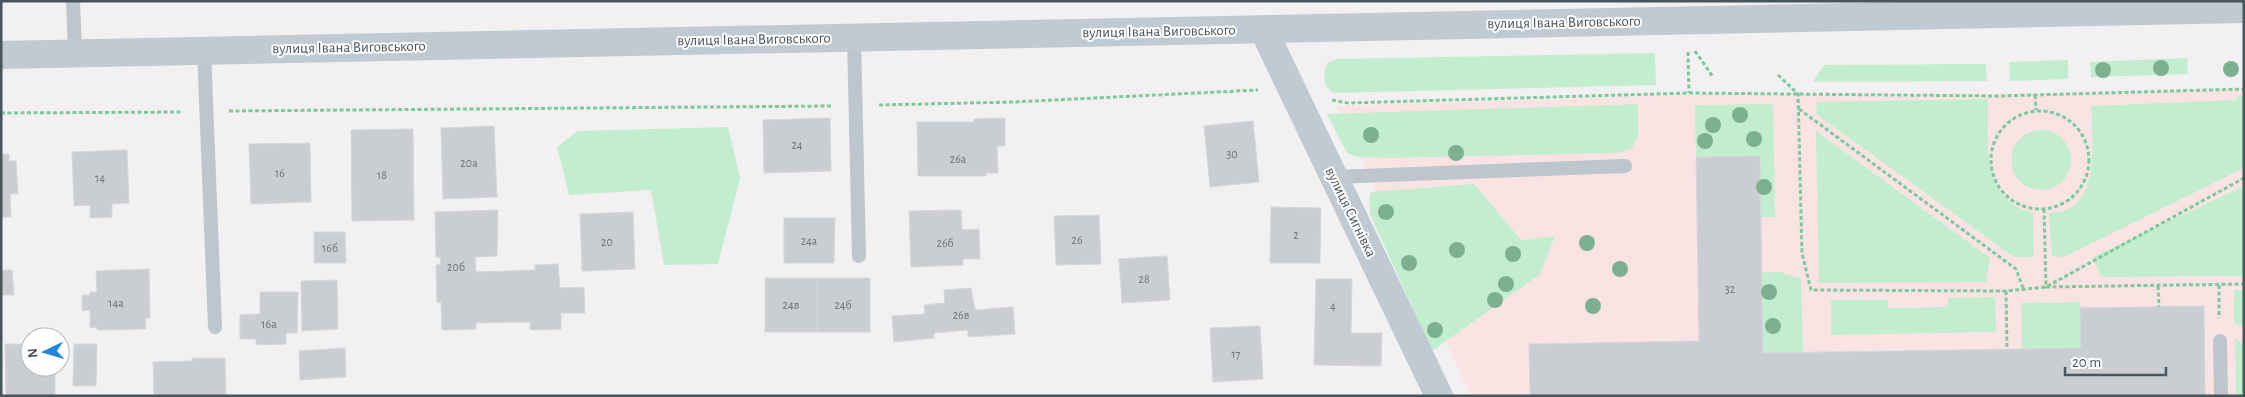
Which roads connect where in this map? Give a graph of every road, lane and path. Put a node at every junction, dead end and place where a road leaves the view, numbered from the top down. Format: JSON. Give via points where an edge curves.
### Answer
{"nodes":[{"id":1,"x":73,"y":1,"type":"edge"},
{"id":2,"x":2227,"y":7,"type":"edge"},
{"id":3,"x":1641,"y":11,"type":"edge"},
{"id":4,"x":1263,"y":29,"type":"junction"},
{"id":5,"x":854,"y":37,"type":"junction"},
{"id":6,"x":1693,"y":48,"type":"dead end"},
{"id":7,"x":204,"y":50,"type":"junction"},
{"id":8,"x":1688,"y":50,"type":"dead end"},
{"id":9,"x":75,"y":53,"type":"junction"},
{"id":10,"x":1,"y":55,"type":"edge"},
{"id":11,"x":1778,"y":76,"type":"dead end"},
{"id":12,"x":1713,"y":77,"type":"dead end"},
{"id":13,"x":2244,"y":89,"type":"edge"},
{"id":14,"x":1260,"y":90,"type":"dead end"},
{"id":15,"x":1689,"y":93,"type":"junction"},
{"id":16,"x":1798,"y":94,"type":"junction"},
{"id":17,"x":2035,"y":94,"type":"junction"},
{"id":18,"x":1330,"y":100,"type":"dead end"},
{"id":19,"x":856,"y":106,"type":"junction"},
{"id":20,"x":1799,"y":109,"type":"junction"},
{"id":21,"x":2036,"y":110,"type":"junction"},
{"id":22,"x":205,"y":111,"type":"junction"},
{"id":23,"x":1,"y":113,"type":"edge"},
{"id":24,"x":1625,"y":166,"type":"dead end"},
{"id":25,"x":1334,"y":177,"type":"junction"},
{"id":26,"x":2244,"y":178,"type":"edge"},
{"id":27,"x":2044,"y":209,"type":"junction"},
{"id":28,"x":858,"y":256,"type":"dead end"},
{"id":29,"x":2244,"y":284,"type":"edge"},
{"id":30,"x":2158,"y":286,"type":"junction"},
{"id":31,"x":2046,"y":287,"type":"junction"},
{"id":32,"x":2023,"y":288,"type":"junction"},
{"id":33,"x":2006,"y":290,"type":"junction"},
{"id":34,"x":2158,"y":307,"type":"dead end"},
{"id":35,"x":215,"y":327,"type":"dead end"},
{"id":36,"x":2220,"y":341,"type":"dead end"},
{"id":37,"x":2007,"y":350,"type":"dead end"},
{"id":38,"x":1439,"y":396,"type":"edge"},
{"id":39,"x":2221,"y":396,"type":"edge"}],
"edges":[{"from":1,"to":9,"type":"lane"},
{"from":2,"to":3,"type":"main road","name":"вулиця Івана Виговського"},
{"from":3,"to":4,"type":"main road","name":"вулиця Івана Виговського"},
{"from":4,"to":5,"type":"main road","name":"вулиця Івана Виговського"},
{"from":4,"to":25,"type":"main road","name":"вулиця Сигнівка"},
{"from":5,"to":7,"type":"main road","name":"вулиця Івана Виговського"},
{"from":5,"to":19,"type":"lane"},
{"from":6,"to":12,"type":"path"},
{"from":7,"to":9,"type":"main road","name":"вулиця Івана Виговського"},
{"from":7,"to":22,"type":"lane"},
{"from":8,"to":15,"type":"path"},
{"from":9,"to":10,"type":"main road","name":"вулиця Івана Виговського"},
{"from":11,"to":16,"type":"path"},
{"from":13,"to":17,"type":"path"},
{"from":14,"to":19,"type":"path"},
{"from":15,"to":16,"type":"path"},
{"from":15,"to":18,"type":"path","via":[[1348,103]]},
{"from":16,"to":17,"type":"path"},
{"from":16,"to":20,"type":"path"},
{"from":17,"to":21,"type":"path"},
{"from":19,"to":22,"type":"path"},
{"from":19,"to":28,"type":"lane"},
{"from":20,"to":32,"type":"path","via":[[2016,269]]},
{"from":20,"to":33,"type":"path","via":[[1802,253],[1811,290]]},
{"from":21,"to":27,"type":"path","via":[[2051,112],[2072,123],[2085,141],[2089,156],[2082,186],[2059,205]]},
{"from":21,"to":27,"type":"path","via":[[2021,114],[2003,128],[1992,148],[1991,164],[1995,179],[2008,197],[2028,208]]},
{"from":22,"to":23,"type":"path"},
{"from":22,"to":35,"type":"lane"},
{"from":24,"to":25,"type":"lane"},
{"from":25,"to":38,"type":"main road","name":"вулиця Сигнівка"},
{"from":26,"to":31,"type":"path"},
{"from":27,"to":31,"type":"path"},
{"from":29,"to":30,"type":"path"},
{"from":30,"to":31,"type":"path"},
{"from":30,"to":34,"type":"path"},
{"from":31,"to":32,"type":"path"},
{"from":32,"to":33,"type":"path"},
{"from":33,"to":37,"type":"path"},
{"from":36,"to":39,"type":"lane"}]}
